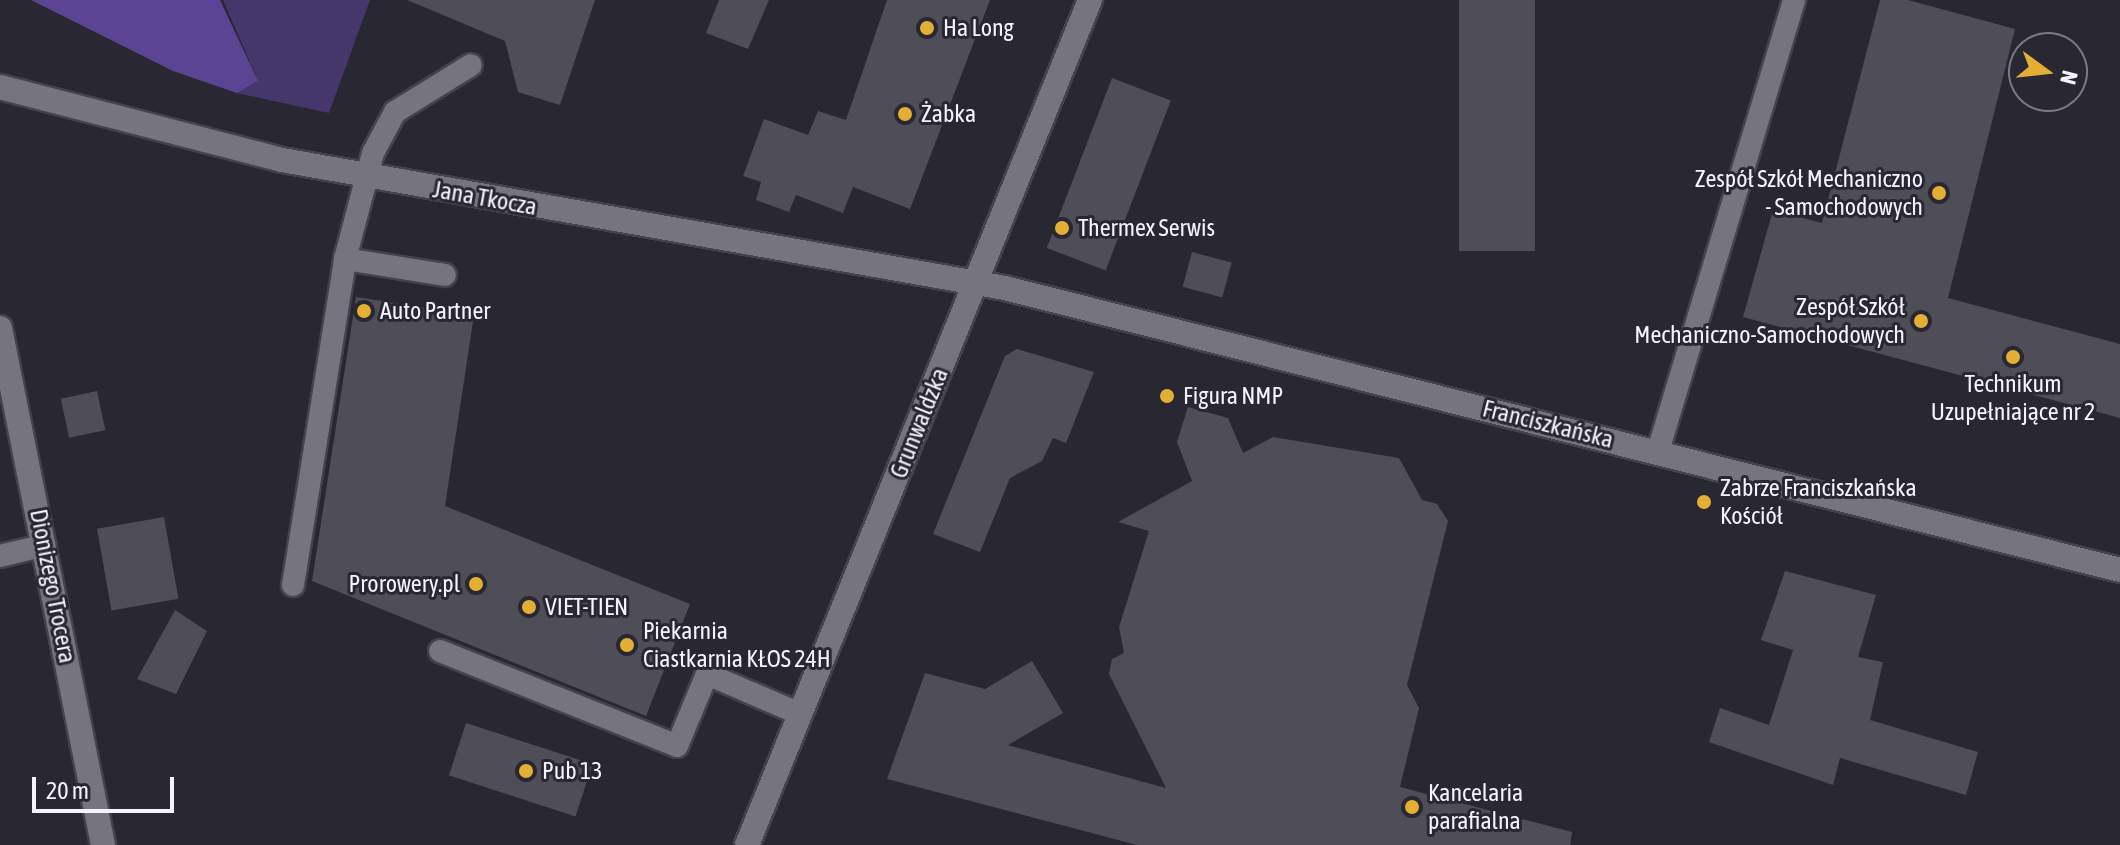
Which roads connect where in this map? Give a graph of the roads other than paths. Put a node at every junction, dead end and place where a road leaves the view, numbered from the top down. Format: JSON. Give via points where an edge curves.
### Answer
{"nodes":[{"id":1,"x":1090,"y":0,"type":"edge"},
{"id":2,"x":1794,"y":0,"type":"edge"},
{"id":3,"x":471,"y":65,"type":"dead end"},
{"id":4,"x":0,"y":87,"type":"edge"},
{"id":5,"x":369,"y":177,"type":"junction"},
{"id":6,"x":345,"y":259,"type":"junction"},
{"id":7,"x":445,"y":275,"type":"dead end"},
{"id":8,"x":976,"y":282,"type":"junction"},
{"id":9,"x":0,"y":328,"type":"edge"},
{"id":10,"x":1658,"y":451,"type":"junction"},
{"id":11,"x":45,"y":545,"type":"junction"},
{"id":12,"x":0,"y":556,"type":"edge"},
{"id":13,"x":2120,"y":570,"type":"edge"},
{"id":14,"x":293,"y":585,"type":"dead end"},
{"id":15,"x":440,"y":651,"type":"dead end"},
{"id":16,"x":800,"y":714,"type":"junction"},
{"id":17,"x":103,"y":845,"type":"edge"},
{"id":18,"x":747,"y":845,"type":"edge"}],
"edges":[{"from":1,"to":8,"type":"street","name":"Grunwaldzka"},
{"from":2,"to":10,"type":"lane"},
{"from":3,"to":5,"type":"lane","via":[[395,112]]},
{"from":4,"to":5,"type":"street","name":"Jana Tkocza"},
{"from":5,"to":6,"type":"lane"},
{"from":5,"to":8,"type":"street","name":"Jana Tkocza"},
{"from":6,"to":7,"type":"lane"},
{"from":6,"to":14,"type":"lane"},
{"from":8,"to":10,"type":"street","name":"Franciszkańska"},
{"from":8,"to":16,"type":"street","name":"Grunwaldzka"},
{"from":9,"to":11,"type":"street","name":"Dionizego Trocera"},
{"from":10,"to":13,"type":"street","name":"Franciszkańska"},
{"from":11,"to":12,"type":"lane"},
{"from":11,"to":17,"type":"street","name":"Dionizego Trocera"},
{"from":15,"to":16,"type":"lane","via":[[677,746],[707,674]]},
{"from":16,"to":18,"type":"street","name":"Grunwaldzka"}]}
